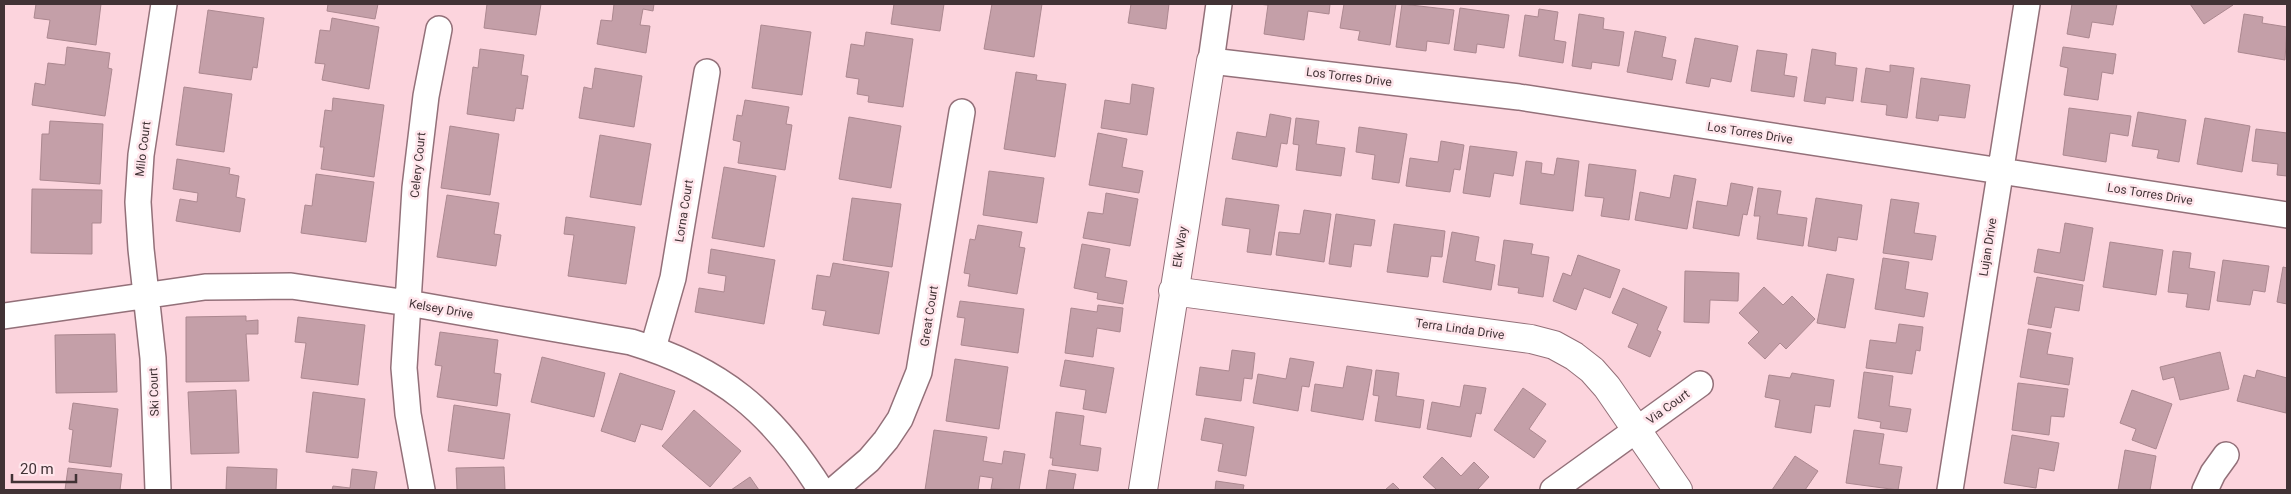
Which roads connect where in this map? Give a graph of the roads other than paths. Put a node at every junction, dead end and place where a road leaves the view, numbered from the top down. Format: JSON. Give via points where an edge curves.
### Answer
{"nodes":[{"id":1,"x":164,"y":4,"type":"edge"},
{"id":2,"x":1219,"y":4,"type":"edge"},
{"id":3,"x":2027,"y":4,"type":"edge"},
{"id":4,"x":439,"y":28,"type":"dead end"},
{"id":5,"x":1211,"y":61,"type":"junction"},
{"id":6,"x":707,"y":72,"type":"dead end"},
{"id":7,"x":962,"y":112,"type":"dead end"},
{"id":8,"x":2000,"y":171,"type":"junction"},
{"id":9,"x":2287,"y":215,"type":"edge"},
{"id":10,"x":1173,"y":291,"type":"junction"},
{"id":11,"x":146,"y":295,"type":"junction"},
{"id":12,"x":408,"y":303,"type":"junction"},
{"id":13,"x":4,"y":316,"type":"edge"},
{"id":14,"x":653,"y":348,"type":"junction"},
{"id":15,"x":1700,"y":384,"type":"dead end"},
{"id":16,"x":1636,"y":430,"type":"junction"},
{"id":17,"x":2226,"y":456,"type":"dead end"},
{"id":18,"x":158,"y":490,"type":"edge"},
{"id":19,"x":422,"y":490,"type":"edge"},
{"id":20,"x":821,"y":490,"type":"edge"},
{"id":21,"x":834,"y":490,"type":"edge"},
{"id":22,"x":1143,"y":490,"type":"edge"},
{"id":23,"x":1553,"y":490,"type":"edge"},
{"id":24,"x":1678,"y":490,"type":"edge"},
{"id":25,"x":1950,"y":490,"type":"edge"},
{"id":26,"x":2204,"y":490,"type":"edge"}],
"edges":[{"from":1,"to":11,"type":"street","name":"Milo Court","via":[[141,155],[138,202]]},
{"from":2,"to":5,"type":"street","name":"Elk Way"},
{"from":3,"to":8,"type":"street","name":"Lujan Drive"},
{"from":4,"to":12,"type":"street","name":"Celery Court","via":[[426,96],[415,188]]},
{"from":5,"to":8,"type":"street","name":"Los Torres Drive","via":[[1520,97]]},
{"from":5,"to":10,"type":"street","name":"Elk Way"},
{"from":6,"to":14,"type":"street","name":"Lorna Court","via":[[673,278]]},
{"from":7,"to":21,"type":"street","name":"Great Court","via":[[919,372],[907,404],[886,440],[869,460]]},
{"from":8,"to":9,"type":"street","name":"Los Torres Drive"},
{"from":8,"to":25,"type":"street","name":"Lujan Drive"},
{"from":10,"to":16,"type":"street","name":"Terra Linda Drive","via":[[1531,339],[1554,345],[1592,370]]},
{"from":10,"to":22,"type":"street","name":"Elk Way"},
{"from":11,"to":12,"type":"street","name":"Kelsey Drive","via":[[233,285],[291,286]]},
{"from":11,"to":13,"type":"street","name":"Kelsey Drive"},
{"from":11,"to":18,"type":"street","name":"Ski Court","via":[[153,358]]},
{"from":12,"to":14,"type":"street","name":"Kelsey Drive"},
{"from":12,"to":19,"type":"street","name":"Celery Court","via":[[404,368],[408,414]]},
{"from":14,"to":20,"type":"street","name":"Kelsey Drive","via":[[700,369],[744,398],[783,435]]},
{"from":15,"to":16,"type":"street","name":"Via Court"},
{"from":16,"to":23,"type":"street","name":"Via Court"},
{"from":16,"to":24,"type":"street","name":"Terra Linda Drive"},
{"from":17,"to":26,"type":"street"}]}
